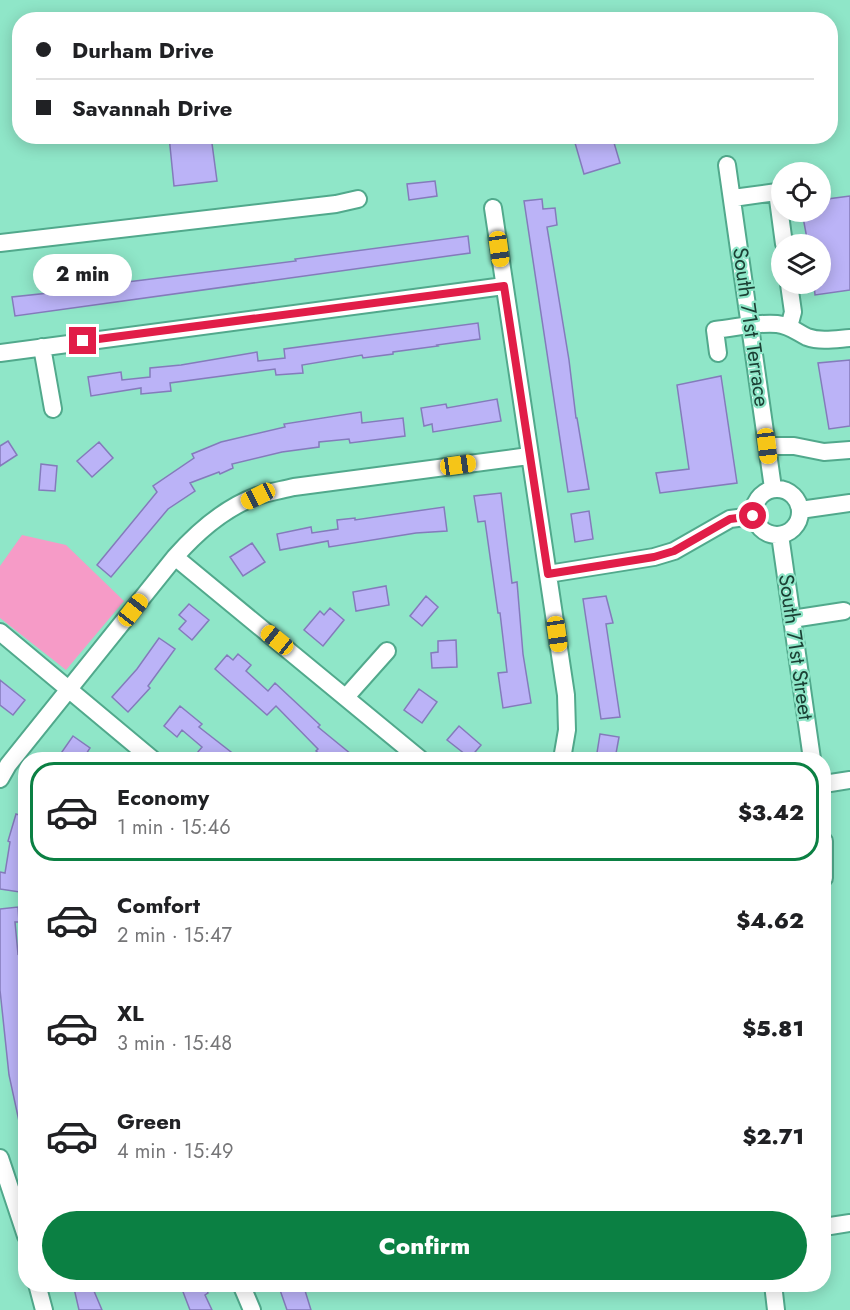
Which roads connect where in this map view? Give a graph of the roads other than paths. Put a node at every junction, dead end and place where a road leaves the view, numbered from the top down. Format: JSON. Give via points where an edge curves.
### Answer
{"nodes":[{"id":1,"x":727,"y":165,"type":"dead end"},
{"id":2,"x":733,"y":198,"type":"junction"},
{"id":3,"x":357,"y":199,"type":"dead end"},
{"id":4,"x":493,"y":208,"type":"dead end"},
{"id":5,"x":783,"y":234,"type":"edge"},
{"id":6,"x":0,"y":243,"type":"edge"},
{"id":7,"x":504,"y":286,"type":"junction"},
{"id":8,"x":790,"y":294,"type":"edge"},
{"id":9,"x":750,"y":326,"type":"junction"},
{"id":10,"x":789,"y":327,"type":"junction"},
{"id":11,"x":850,"y":338,"type":"edge"},
{"id":12,"x":42,"y":347,"type":"junction"},
{"id":13,"x":0,"y":353,"type":"edge"},
{"id":14,"x":718,"y":353,"type":"dead end"},
{"id":15,"x":53,"y":409,"type":"dead end"},
{"id":16,"x":767,"y":446,"type":"junction"},
{"id":17,"x":850,"y":450,"type":"edge"},
{"id":18,"x":529,"y":456,"type":"junction"},
{"id":19,"x":773,"y":488,"type":"junction"},
{"id":20,"x":850,"y":502,"type":"edge"},
{"id":21,"x":800,"y":510,"type":"junction"},
{"id":22,"x":753,"y":516,"type":"junction"},
{"id":23,"x":780,"y":535,"type":"junction"},
{"id":24,"x":175,"y":557,"type":"junction"},
{"id":25,"x":548,"y":574,"type":"junction"},
{"id":26,"x":844,"y":611,"type":"dead end"},
{"id":27,"x":792,"y":619,"type":"junction"},
{"id":28,"x":0,"y":632,"type":"edge"},
{"id":29,"x":387,"y":651,"type":"dead end"},
{"id":30,"x":70,"y":689,"type":"junction"},
{"id":31,"x":346,"y":697,"type":"junction"},
{"id":32,"x":19,"y":752,"type":"edge"},
{"id":33,"x":144,"y":752,"type":"edge"},
{"id":34,"x":412,"y":752,"type":"edge"},
{"id":35,"x":563,"y":752,"type":"edge"},
{"id":36,"x":811,"y":752,"type":"edge"},
{"id":37,"x":18,"y":753,"type":"edge"},
{"id":38,"x":0,"y":779,"type":"edge"},
{"id":39,"x":850,"y":780,"type":"edge"},
{"id":40,"x":831,"y":783,"type":"edge"},
{"id":41,"x":0,"y":1158,"type":"edge"},
{"id":42,"x":18,"y":1212,"type":"edge"},
{"id":43,"x":850,"y":1224,"type":"edge"},
{"id":44,"x":831,"y":1226,"type":"edge"},
{"id":45,"x":39,"y":1292,"type":"edge"},
{"id":46,"x":244,"y":1292,"type":"edge"},
{"id":47,"x":774,"y":1292,"type":"edge"},
{"id":48,"x":44,"y":1310,"type":"edge"},
{"id":49,"x":252,"y":1310,"type":"edge"},
{"id":50,"x":776,"y":1310,"type":"edge"}],
"edges":[{"from":1,"to":2,"type":"street","name":"South 71st Terrace"},
{"from":2,"to":5,"type":"street","via":[[777,192]]},
{"from":2,"to":9,"type":"street","name":"South 71st Terrace"},
{"from":3,"to":6,"type":"street"},
{"from":4,"to":7,"type":"street"},
{"from":7,"to":12,"type":"street"},
{"from":7,"to":18,"type":"street"},
{"from":8,"to":10,"type":"street","via":[[793,312]]},
{"from":9,"to":10,"type":"street","via":[[776,323]]},
{"from":9,"to":14,"type":"street","via":[[715,330]]},
{"from":9,"to":16,"type":"street","name":"South 71st Terrace"},
{"from":10,"to":11,"type":"street","via":[[809,338]]},
{"from":12,"to":13,"type":"street"},
{"from":12,"to":15,"type":"street"},
{"from":16,"to":17,"type":"street","via":[[824,452]]},
{"from":16,"to":19,"type":"street","name":"South 71st Terrace"},
{"from":18,"to":24,"type":"street","via":[[294,487],[258,496],[196,533]]},
{"from":18,"to":25,"type":"street"},
{"from":19,"to":21,"type":"street","via":[[790,492]]},
{"from":19,"to":22,"type":"street","via":[[758,498]]},
{"from":20,"to":21,"type":"street"},
{"from":21,"to":23,"type":"street","via":[[797,524]]},
{"from":22,"to":23,"type":"street","via":[[761,530]]},
{"from":22,"to":25,"type":"street","via":[[730,519],[674,551],[654,557]]},
{"from":23,"to":27,"type":"street","name":"South 71st Street"},
{"from":24,"to":30,"type":"street"},
{"from":24,"to":31,"type":"street"},
{"from":25,"to":35,"type":"street","via":[[566,695]]},
{"from":26,"to":27,"type":"street"},
{"from":27,"to":36,"type":"street","name":"South 71st Street"},
{"from":28,"to":30,"type":"street"},
{"from":29,"to":31,"type":"street"},
{"from":30,"to":32,"type":"street"},
{"from":30,"to":33,"type":"street"},
{"from":31,"to":34,"type":"street"},
{"from":37,"to":38,"type":"street"},
{"from":39,"to":40,"type":"street"},
{"from":41,"to":42,"type":"street"},
{"from":43,"to":44,"type":"street"},
{"from":45,"to":48,"type":"street"},
{"from":46,"to":49,"type":"street"},
{"from":47,"to":50,"type":"street"}]}
